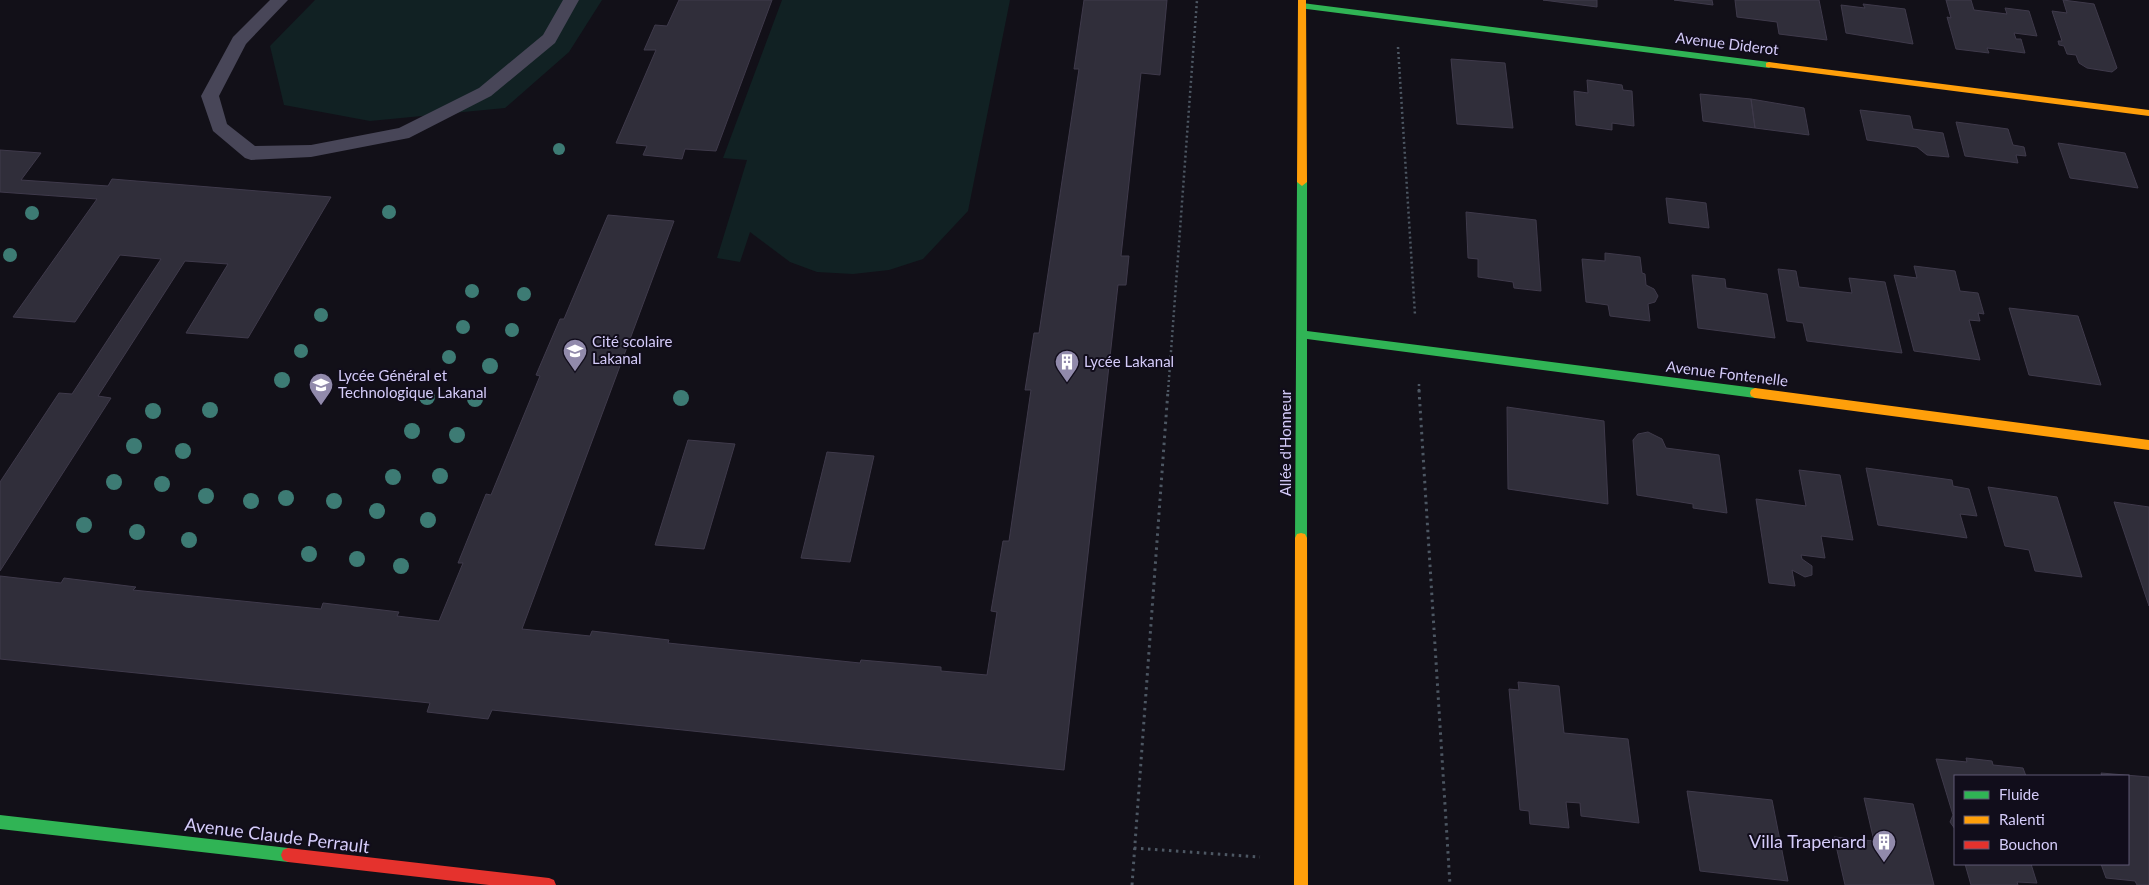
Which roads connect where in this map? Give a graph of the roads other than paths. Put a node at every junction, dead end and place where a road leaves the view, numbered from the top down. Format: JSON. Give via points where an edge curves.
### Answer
{"nodes":[{"id":1,"x":280,"y":0,"type":"edge"},
{"id":2,"x":571,"y":0,"type":"edge"},
{"id":3,"x":1302,"y":3,"type":"edge"},
{"id":4,"x":2149,"y":113,"type":"edge"},
{"id":5,"x":1301,"y":334,"type":"junction"},
{"id":6,"x":2149,"y":445,"type":"edge"},
{"id":7,"x":0,"y":822,"type":"edge"},
{"id":8,"x":550,"y":885,"type":"edge"},
{"id":9,"x":1301,"y":885,"type":"edge"}],
"edges":[{"from":1,"to":2,"type":"lane","via":[[239,41],[210,96],[219,127],[251,153],[311,151],[403,134],[485,92],[550,39]]},
{"from":3,"to":4,"type":"street","name":"Avenue Diderot","via":[[1397,18]]},
{"from":3,"to":5,"type":"street","name":"Allée d'Honneur"},
{"from":5,"to":6,"type":"street","name":"Avenue Fontenelle"},
{"from":5,"to":9,"type":"street","name":"Allée d'Honneur"},
{"from":7,"to":8,"type":"street","name":"Avenue Claude Perrault"}]}
